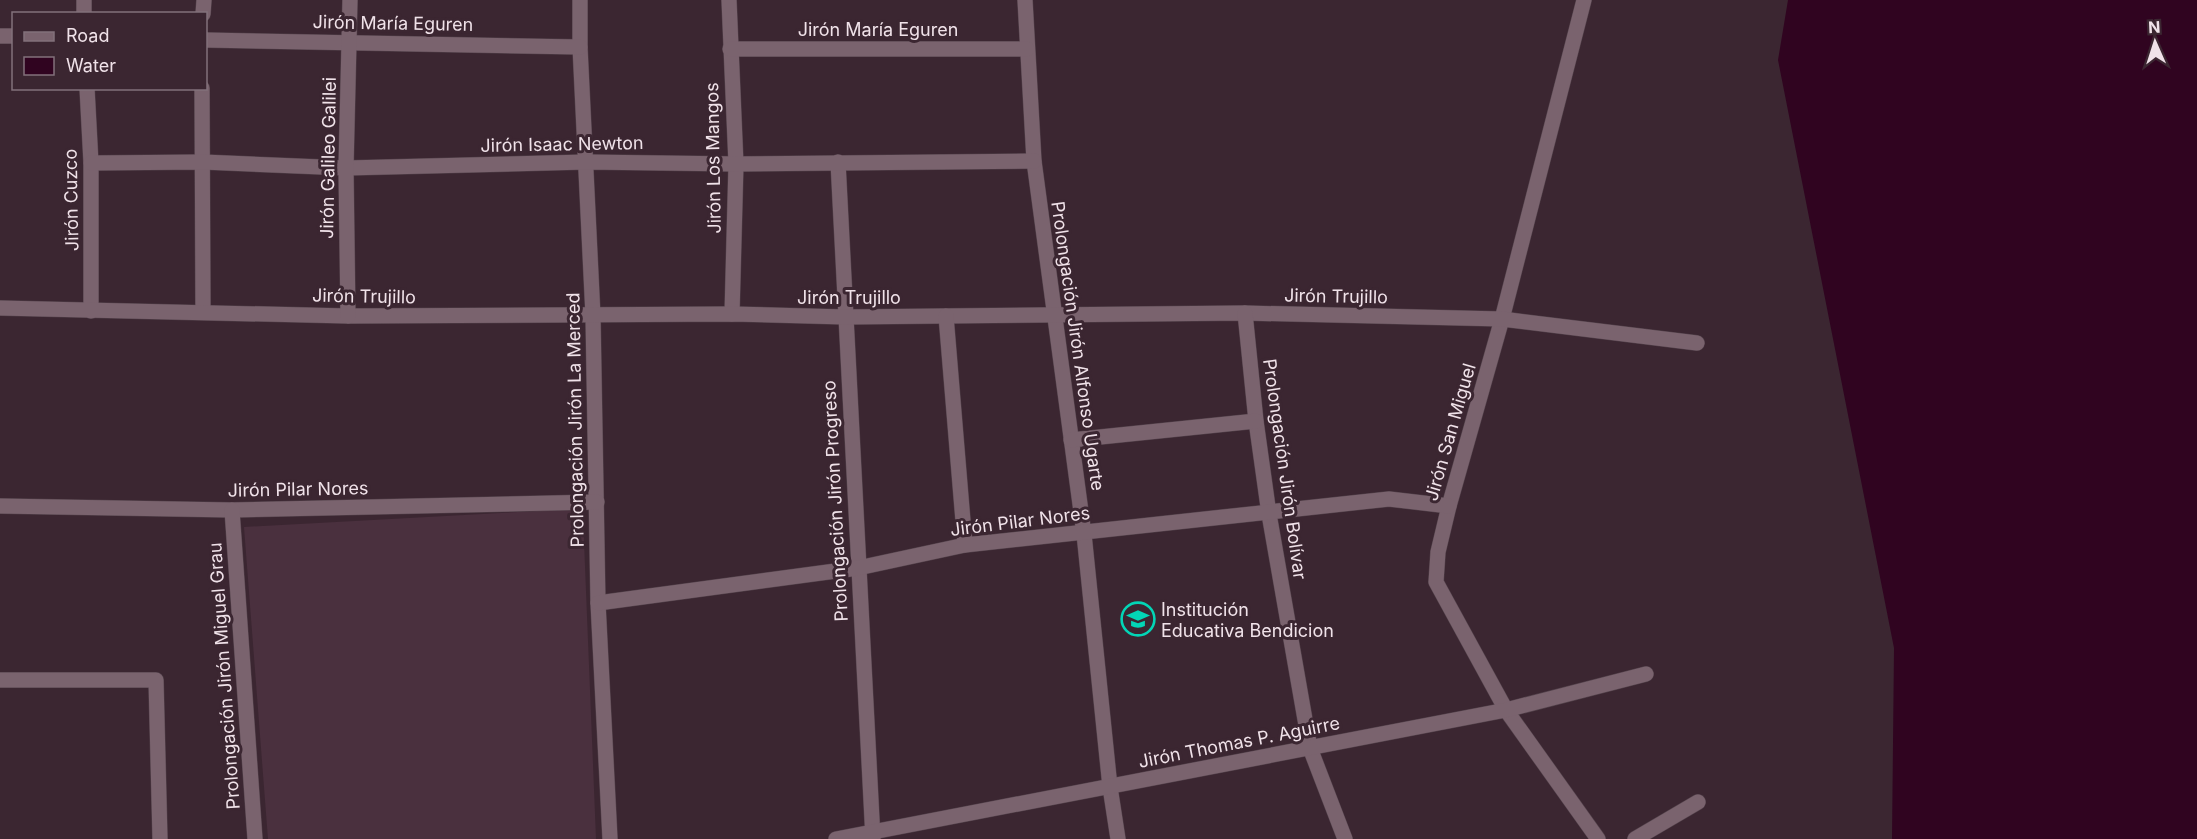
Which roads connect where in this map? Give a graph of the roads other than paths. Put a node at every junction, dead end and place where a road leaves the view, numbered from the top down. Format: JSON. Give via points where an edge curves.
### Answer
{"nodes":[{"id":1,"x":350,"y":0,"type":"edge"},
{"id":2,"x":580,"y":0,"type":"edge"},
{"id":3,"x":729,"y":0,"type":"edge"},
{"id":4,"x":1025,"y":0,"type":"edge"},
{"id":5,"x":1584,"y":0,"type":"edge"},
{"id":6,"x":207,"y":40,"type":"edge"},
{"id":7,"x":350,"y":40,"type":"junction"},
{"id":8,"x":580,"y":46,"type":"junction"},
{"id":9,"x":730,"y":48,"type":"junction"},
{"id":10,"x":1027,"y":49,"type":"junction"},
{"id":11,"x":87,"y":90,"type":"edge"},
{"id":12,"x":202,"y":90,"type":"edge"},
{"id":13,"x":1034,"y":161,"type":"junction"},
{"id":14,"x":202,"y":162,"type":"junction"},
{"id":15,"x":586,"y":162,"type":"junction"},
{"id":16,"x":838,"y":162,"type":"junction"},
{"id":17,"x":91,"y":163,"type":"junction"},
{"id":18,"x":736,"y":164,"type":"junction"},
{"id":19,"x":346,"y":168,"type":"junction"},
{"id":20,"x":0,"y":308,"type":"edge"},
{"id":21,"x":91,"y":311,"type":"junction"},
{"id":22,"x":203,"y":312,"type":"junction"},
{"id":23,"x":1245,"y":313,"type":"junction"},
{"id":24,"x":732,"y":314,"type":"junction"},
{"id":25,"x":348,"y":316,"type":"junction"},
{"id":26,"x":592,"y":316,"type":"junction"},
{"id":27,"x":946,"y":316,"type":"junction"},
{"id":28,"x":1054,"y":316,"type":"junction"},
{"id":29,"x":845,"y":317,"type":"junction"},
{"id":30,"x":1502,"y":319,"type":"junction"},
{"id":31,"x":1697,"y":343,"type":"dead end"},
{"id":32,"x":1256,"y":421,"type":"junction"},
{"id":33,"x":1071,"y":440,"type":"junction"},
{"id":34,"x":597,"y":502,"type":"junction"},
{"id":35,"x":0,"y":506,"type":"edge"},
{"id":36,"x":1449,"y":506,"type":"junction"},
{"id":37,"x":232,"y":510,"type":"junction"},
{"id":38,"x":1269,"y":514,"type":"junction"},
{"id":39,"x":1084,"y":534,"type":"junction"},
{"id":40,"x":965,"y":545,"type":"junction"},
{"id":41,"x":858,"y":568,"type":"junction"},
{"id":42,"x":598,"y":603,"type":"junction"},
{"id":43,"x":1647,"y":674,"type":"dead end"},
{"id":44,"x":0,"y":680,"type":"edge"},
{"id":45,"x":1506,"y":710,"type":"junction"},
{"id":46,"x":1310,"y":748,"type":"junction"},
{"id":47,"x":1110,"y":787,"type":"junction"},
{"id":48,"x":1698,"y":802,"type":"dead end"},
{"id":49,"x":873,"y":836,"type":"edge"},
{"id":50,"x":160,"y":839,"type":"edge"},
{"id":51,"x":255,"y":839,"type":"edge"},
{"id":52,"x":610,"y":839,"type":"edge"},
{"id":53,"x":836,"y":839,"type":"edge"},
{"id":54,"x":1118,"y":839,"type":"edge"},
{"id":55,"x":1345,"y":839,"type":"edge"},
{"id":56,"x":1598,"y":839,"type":"edge"},
{"id":57,"x":1635,"y":839,"type":"edge"}],
"edges":[{"from":1,"to":7,"type":"street","name":"Jirón Galileo Galilei"},
{"from":2,"to":8,"type":"street","name":"Prolongación Jirón La Merced"},
{"from":3,"to":9,"type":"street","name":"Jirón Los Mangos"},
{"from":4,"to":10,"type":"street","name":"Prolongación Jirón Alfonso Ugarte"},
{"from":5,"to":30,"type":"street","name":"Jirón San Miguel"},
{"from":6,"to":7,"type":"street","name":"Jirón María Eguren"},
{"from":7,"to":8,"type":"street","name":"Jirón María Eguren"},
{"from":7,"to":19,"type":"street","name":"Jirón Galileo Galilei"},
{"from":8,"to":15,"type":"street","name":"Prolongación Jirón La Merced"},
{"from":9,"to":10,"type":"street","name":"Jirón María Eguren"},
{"from":9,"to":18,"type":"street","name":"Jirón Los Mangos"},
{"from":10,"to":13,"type":"street","name":"Prolongación Jirón Alfonso Ugarte"},
{"from":11,"to":17,"type":"street","name":"Jirón Cuzco"},
{"from":12,"to":14,"type":"street"},
{"from":13,"to":16,"type":"street","name":"Jirón Isaac Newton"},
{"from":13,"to":28,"type":"street","name":"Prolongación Jirón Alfonso Ugarte"},
{"from":14,"to":17,"type":"street","name":"Jirón Isaac Newton"},
{"from":14,"to":19,"type":"street","name":"Jirón Isaac Newton"},
{"from":14,"to":22,"type":"street"},
{"from":15,"to":18,"type":"street","name":"Jirón Isaac Newton"},
{"from":15,"to":19,"type":"street","name":"Jirón Isaac Newton"},
{"from":15,"to":26,"type":"street","name":"Prolongación Jirón La Merced"},
{"from":16,"to":18,"type":"street","name":"Jirón Isaac Newton"},
{"from":16,"to":29,"type":"street","name":"Prolongación Jirón Progreso"},
{"from":17,"to":21,"type":"street","name":"Jirón Cuzco"},
{"from":18,"to":24,"type":"street","name":"Jirón Los Mangos"},
{"from":19,"to":25,"type":"street","name":"Jirón Galileo Galilei"},
{"from":20,"to":21,"type":"street","name":"Jirón Trujillo"},
{"from":21,"to":22,"type":"street","name":"Jirón Trujillo"},
{"from":22,"to":25,"type":"street","name":"Jirón Trujillo"},
{"from":23,"to":28,"type":"street","name":"Jirón Trujillo"},
{"from":23,"to":30,"type":"street","name":"Jirón Trujillo"},
{"from":23,"to":32,"type":"street","name":"Prolongación Jirón Bolívar"},
{"from":24,"to":26,"type":"street","name":"Jirón Trujillo"},
{"from":24,"to":29,"type":"street","name":"Jirón Trujillo"},
{"from":25,"to":26,"type":"street","name":"Jirón Trujillo"},
{"from":26,"to":34,"type":"street","name":"Prolongación Jirón La Merced"},
{"from":27,"to":28,"type":"street","name":"Jirón Trujillo"},
{"from":27,"to":29,"type":"street","name":"Jirón Trujillo"},
{"from":27,"to":40,"type":"street"},
{"from":28,"to":33,"type":"street","name":"Prolongación Jirón Alfonso Ugarte"},
{"from":29,"to":41,"type":"street","name":"Prolongación Jirón Progreso"},
{"from":30,"to":31,"type":"street","name":"Jirón Trujillo"},
{"from":30,"to":36,"type":"street","name":"Jirón San Miguel"},
{"from":32,"to":33,"type":"street"},
{"from":32,"to":38,"type":"street","name":"Prolongación Jirón Bolívar"},
{"from":33,"to":39,"type":"street","name":"Prolongación Jirón Alfonso Ugarte"},
{"from":34,"to":37,"type":"street","name":"Jirón Pilar Nores"},
{"from":34,"to":42,"type":"street","name":"Prolongación Jirón La Merced"},
{"from":35,"to":37,"type":"street","name":"Jirón Pilar Nores"},
{"from":36,"to":38,"type":"street","name":"Jirón Pilar Nores","via":[[1389,499]]},
{"from":36,"to":45,"type":"street","name":"Jirón San Miguel","via":[[1438,552],[1436,582]]},
{"from":37,"to":51,"type":"street","name":"Prolongación Jirón Miguel Grau"},
{"from":38,"to":39,"type":"street","name":"Jirón Pilar Nores"},
{"from":38,"to":46,"type":"street","name":"Prolongación Jirón Bolívar"},
{"from":39,"to":40,"type":"street","name":"Jirón Pilar Nores"},
{"from":39,"to":47,"type":"street","name":"Prolongación Jirón Alfonso Ugarte"},
{"from":40,"to":41,"type":"street","name":"Jirón Pilar Nores"},
{"from":41,"to":42,"type":"street","name":"Jirón Pilar Nores"},
{"from":41,"to":49,"type":"street","name":"Prolongación Jirón Progreso"},
{"from":42,"to":52,"type":"street","name":"Prolongación Jirón La Merced"},
{"from":43,"to":45,"type":"street","name":"Jirón Thomas P. Aguirre"},
{"from":44,"to":50,"type":"street","via":[[156,680]]},
{"from":45,"to":46,"type":"street","name":"Jirón Thomas P. Aguirre"},
{"from":45,"to":56,"type":"street","name":"Jirón San Miguel"},
{"from":46,"to":47,"type":"street","name":"Jirón Thomas P. Aguirre"},
{"from":46,"to":55,"type":"street","name":"Prolongación Jirón Bolívar"},
{"from":47,"to":49,"type":"street","name":"Jirón Thomas P. Aguirre"},
{"from":47,"to":54,"type":"street","name":"Prolongación Jirón Alfonso Ugarte"},
{"from":48,"to":57,"type":"street"},
{"from":49,"to":53,"type":"street","name":"Jirón Thomas P. Aguirre"}]}
